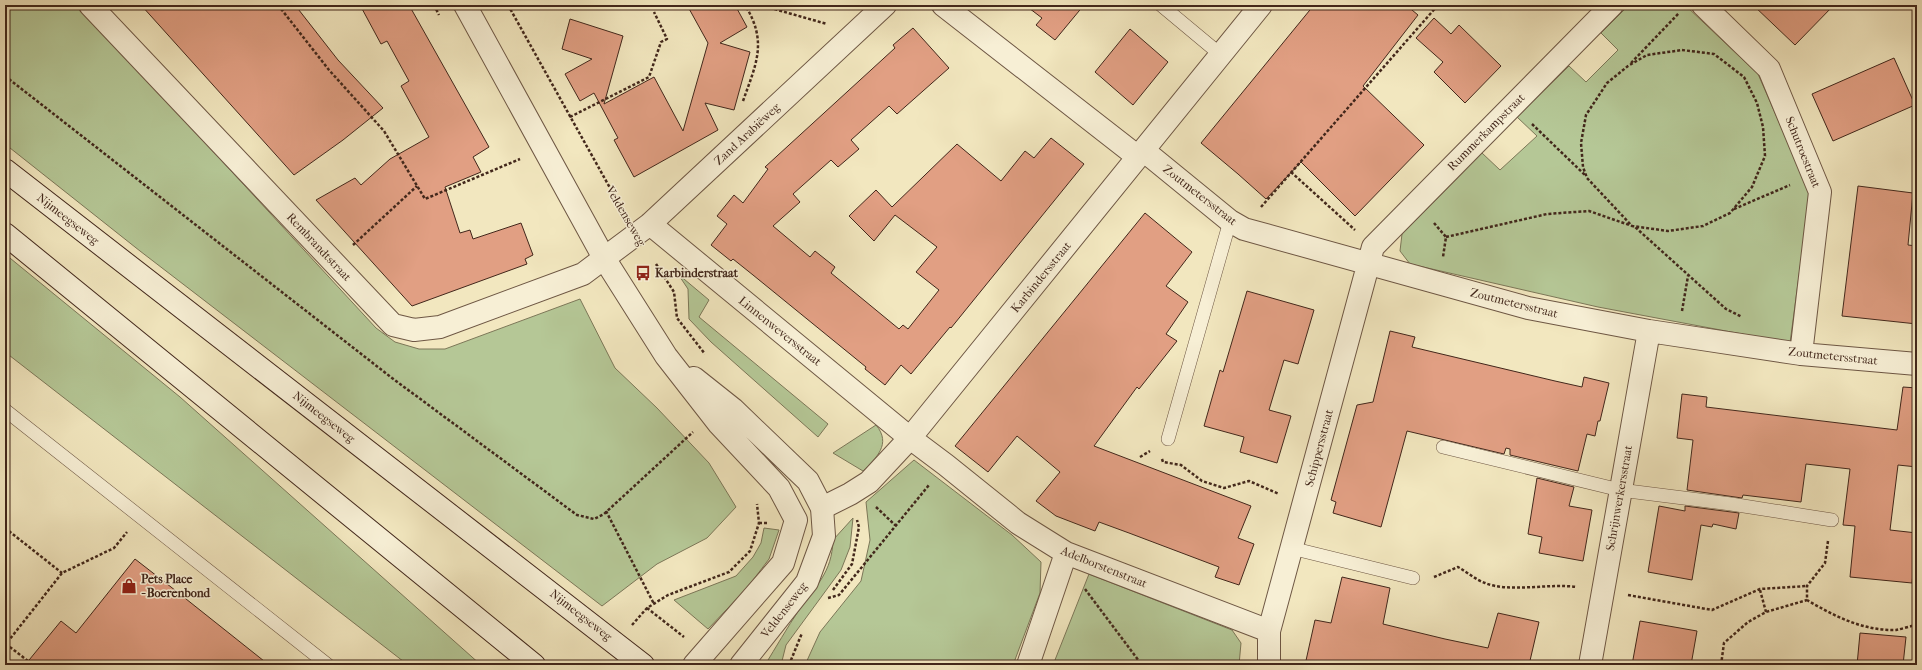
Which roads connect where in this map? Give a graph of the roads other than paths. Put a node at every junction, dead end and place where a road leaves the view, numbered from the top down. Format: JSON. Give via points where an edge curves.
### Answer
{"nodes":[{"id":1,"x":90,"y":5,"type":"edge"},
{"id":2,"x":465,"y":5,"type":"edge"},
{"id":3,"x":885,"y":5,"type":"edge"},
{"id":4,"x":943,"y":5,"type":"edge"},
{"id":5,"x":1161,"y":5,"type":"edge"},
{"id":6,"x":1261,"y":5,"type":"edge"},
{"id":7,"x":1612,"y":5,"type":"edge"},
{"id":8,"x":1703,"y":5,"type":"edge"},
{"id":9,"x":1221,"y":55,"type":"junction"},
{"id":10,"x":1140,"y":153,"type":"junction"},
{"id":11,"x":5,"y":170,"type":"edge"},
{"id":12,"x":1236,"y":225,"type":"junction"},
{"id":13,"x":643,"y":229,"type":"junction"},
{"id":14,"x":5,"y":234,"type":"edge"},
{"id":15,"x":1371,"y":256,"type":"junction"},
{"id":16,"x":604,"y":258,"type":"junction"},
{"id":17,"x":1649,"y":331,"type":"junction"},
{"id":18,"x":1801,"y":354,"type":"junction"},
{"id":19,"x":666,"y":356,"type":"junction"},
{"id":20,"x":1917,"y":364,"type":"edge"},
{"id":21,"x":5,"y":410,"type":"edge"},
{"id":22,"x":910,"y":438,"type":"junction"},
{"id":23,"x":1168,"y":439,"type":"road end"},
{"id":24,"x":1443,"y":448,"type":"dead end"},
{"id":25,"x":1620,"y":490,"type":"junction"},
{"id":26,"x":822,"y":508,"type":"junction"},
{"id":27,"x":796,"y":520,"type":"junction"},
{"id":28,"x":1832,"y":520,"type":"road end"},
{"id":29,"x":1291,"y":548,"type":"junction"},
{"id":30,"x":1066,"y":553,"type":"junction"},
{"id":31,"x":1413,"y":578,"type":"dead end"},
{"id":32,"x":1269,"y":631,"type":"junction"},
{"id":33,"x":328,"y":665,"type":"edge"},
{"id":34,"x":534,"y":665,"type":"edge"},
{"id":35,"x":643,"y":665,"type":"edge"},
{"id":36,"x":694,"y":665,"type":"edge"},
{"id":37,"x":741,"y":665,"type":"edge"},
{"id":38,"x":1028,"y":665,"type":"edge"},
{"id":39,"x":1269,"y":665,"type":"edge"},
{"id":40,"x":1590,"y":665,"type":"edge"}],
"edges":[{"from":1,"to":16,"type":"street","name":"Rembrandtstraat","via":[[393,325],[414,330],[440,327],[583,274]]},
{"from":2,"to":16,"type":"street","name":"Veldenseweg"},
{"from":3,"to":13,"type":"street","name":"Zand Arabiëweg"},
{"from":4,"to":10,"type":"street","name":"Zoutmetersstraat"},
{"from":5,"to":9,"type":"lane"},
{"from":6,"to":9,"type":"street","name":"Karbindersstraat"},
{"from":7,"to":15,"type":"street","name":"Rummerkampstraat","via":[[1415,204]]},
{"from":8,"to":18,"type":"street","name":"Schutroestraat","via":[[1769,70],[1820,192]]},
{"from":9,"to":10,"type":"street","name":"Karbindersstraat"},
{"from":10,"to":12,"type":"street","name":"Zoutmetersstraat"},
{"from":10,"to":22,"type":"street","name":"Karbindersstraat"},
{"from":11,"to":35,"type":"street","name":"Nijmeegseweg"},
{"from":12,"to":15,"type":"street","name":"Zoutmetersstraat"},
{"from":12,"to":23,"type":"lane"},
{"from":13,"to":16,"type":"street","name":"Zand Arabiëweg"},
{"from":13,"to":22,"type":"street","name":"Linnenweversstraat"},
{"from":14,"to":34,"type":"street"},
{"from":15,"to":17,"type":"street","name":"Zoutmetersstraat","via":[[1436,283],[1528,308]]},
{"from":15,"to":29,"type":"street","name":"Schippersstraat"},
{"from":16,"to":19,"type":"street","name":"Veldenseweg"},
{"from":17,"to":18,"type":"street","name":"Zoutmetersstraat"},
{"from":17,"to":25,"type":"street","name":"Schrijnwerkersstraat"},
{"from":18,"to":20,"type":"street","name":"Zoutmetersstraat"},
{"from":19,"to":26,"type":"street","name":"Veldenseweg","via":[[732,409],[808,481]]},
{"from":19,"to":27,"type":"street","name":"Veldenseweg","via":[[719,424],[779,488]]},
{"from":21,"to":33,"type":"lane"},
{"from":22,"to":26,"type":"street","name":"Karbindersstraat","via":[[869,482]]},
{"from":22,"to":30,"type":"street","name":"Adelborstenstraat","via":[[1018,523]]},
{"from":24,"to":25,"type":"lane"},
{"from":25,"to":28,"type":"lane"},
{"from":25,"to":40,"type":"street","name":"Schrijnwerkersstraat"},
{"from":26,"to":27,"type":"street","name":"Karbindersstraat"},
{"from":26,"to":37,"type":"street","name":"Veldenseweg","via":[[824,536],[807,582]]},
{"from":27,"to":36,"type":"street","via":[[783,563]]},
{"from":29,"to":31,"type":"lane"},
{"from":29,"to":32,"type":"street","name":"Schippersstraat"},
{"from":30,"to":32,"type":"street","name":"Adelborstenstraat"},
{"from":30,"to":38,"type":"street"},
{"from":32,"to":39,"type":"street"}]}
